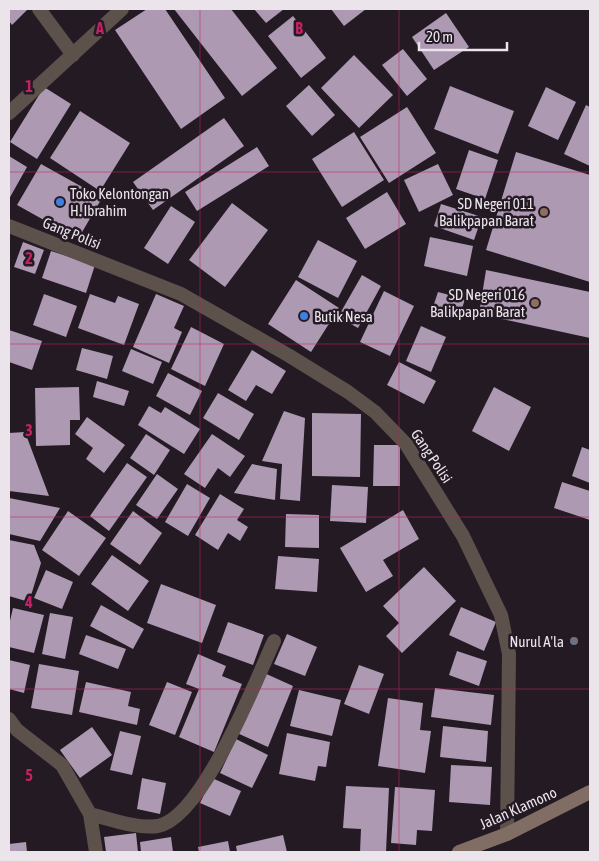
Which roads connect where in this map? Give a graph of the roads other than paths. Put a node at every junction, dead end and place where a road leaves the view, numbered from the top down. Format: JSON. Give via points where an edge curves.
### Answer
{"nodes":[{"id":1,"x":39,"y":9,"type":"edge"},
{"id":2,"x":122,"y":9,"type":"edge"},
{"id":3,"x":73,"y":55,"type":"junction"},
{"id":4,"x":9,"y":113,"type":"edge"},
{"id":5,"x":9,"y":226,"type":"edge"},
{"id":6,"x":274,"y":642,"type":"dead end"},
{"id":7,"x":9,"y":719,"type":"edge"},
{"id":8,"x":590,"y":792,"type":"edge"},
{"id":9,"x":90,"y":814,"type":"junction"},
{"id":10,"x":507,"y":834,"type":"junction"},
{"id":11,"x":96,"y":852,"type":"edge"},
{"id":12,"x":459,"y":852,"type":"edge"}],
"edges":[{"from":1,"to":3,"type":"street"},
{"from":2,"to":3,"type":"street"},
{"from":3,"to":4,"type":"street"},
{"from":5,"to":10,"type":"street","name":"Gang Polisi","via":[[181,294],[348,392],[375,412],[406,444],[464,536],[501,615],[509,654]]},
{"from":6,"to":9,"type":"street","via":[[226,746],[187,806],[160,826]]},
{"from":7,"to":9,"type":"street","via":[[17,730],[62,765]]},
{"from":8,"to":10,"type":"main road","name":"Jalan Klamono"},
{"from":9,"to":11,"type":"street"},
{"from":10,"to":12,"type":"main road","name":"Jalan Klamono"}]}
